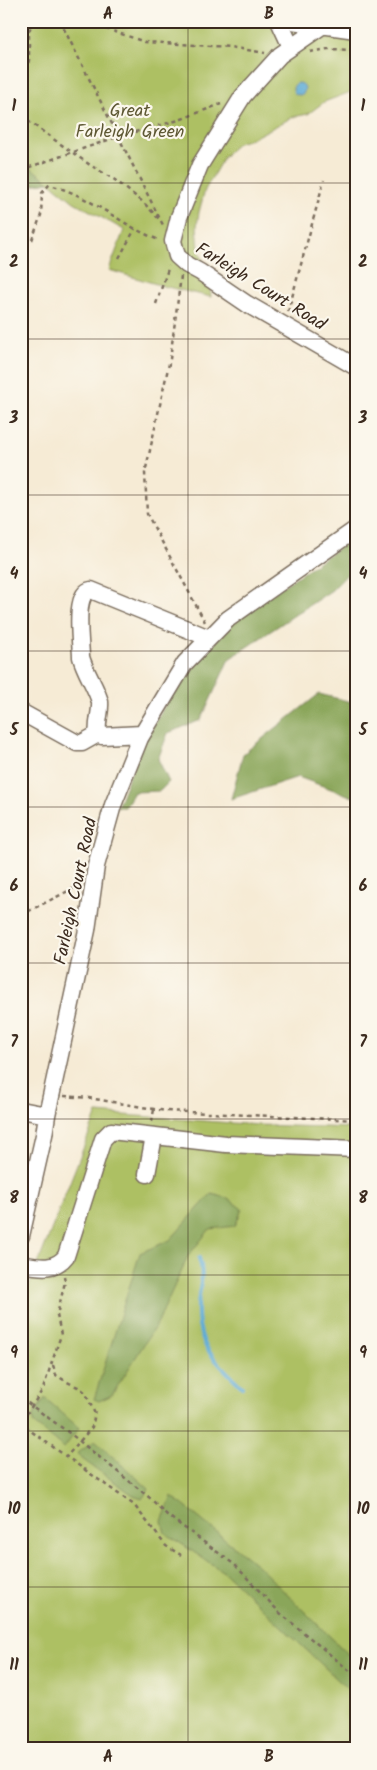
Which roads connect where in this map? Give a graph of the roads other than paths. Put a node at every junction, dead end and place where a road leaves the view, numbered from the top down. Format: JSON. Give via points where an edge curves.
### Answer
{"nodes":[{"id":1,"x":280,"y":21,"type":"edge"},
{"id":2,"x":292,"y":21,"type":"edge"},
{"id":3,"x":322,"y":26,"type":"junction"},
{"id":4,"x":356,"y":30,"type":"edge"},
{"id":5,"x":291,"y":52,"type":"junction"},
{"id":6,"x":356,"y":367,"type":"edge"},
{"id":7,"x":356,"y":529,"type":"edge"},
{"id":8,"x":211,"y":636,"type":"junction"},
{"id":9,"x":21,"y":712,"type":"edge"},
{"id":10,"x":98,"y":734,"type":"junction"},
{"id":11,"x":142,"y":734,"type":"junction"},
{"id":12,"x":21,"y":1110,"type":"edge"},
{"id":13,"x":47,"y":1116,"type":"junction"},
{"id":14,"x":154,"y":1136,"type":"junction"},
{"id":15,"x":356,"y":1149,"type":"edge"},
{"id":16,"x":147,"y":1174,"type":"dead end"},
{"id":17,"x":21,"y":1236,"type":"edge"},
{"id":18,"x":21,"y":1264,"type":"edge"}],
"edges":[{"from":1,"to":5,"type":"street"},
{"from":2,"to":3,"type":"street"},
{"from":3,"to":4,"type":"street"},
{"from":3,"to":5,"type":"street","name":"Farleigh Court Road"},
{"from":5,"to":6,"type":"street","name":"Farleigh Court Road","via":[[243,96],[200,165],[179,217],[178,253],[247,304]]},
{"from":7,"to":8,"type":"street","name":"Farleigh Court Road","via":[[228,619]]},
{"from":8,"to":10,"type":"street","via":[[91,590],[86,591],[80,604],[81,657],[100,701]]},
{"from":8,"to":11,"type":"street","name":"Farleigh Court Road","via":[[185,663]]},
{"from":9,"to":10,"type":"street","via":[[77,743]]},
{"from":10,"to":11,"type":"street"},
{"from":11,"to":13,"type":"street","name":"Farleigh Court Road","via":[[113,805],[94,878],[87,930]]},
{"from":12,"to":13,"type":"street"},
{"from":13,"to":17,"type":"street","name":"Farleigh Court Road"},
{"from":14,"to":15,"type":"street","via":[[226,1144]]},
{"from":14,"to":16,"type":"street"},
{"from":14,"to":18,"type":"street","via":[[110,1131],[103,1139],[66,1256],[61,1262],[47,1267]]}]}
